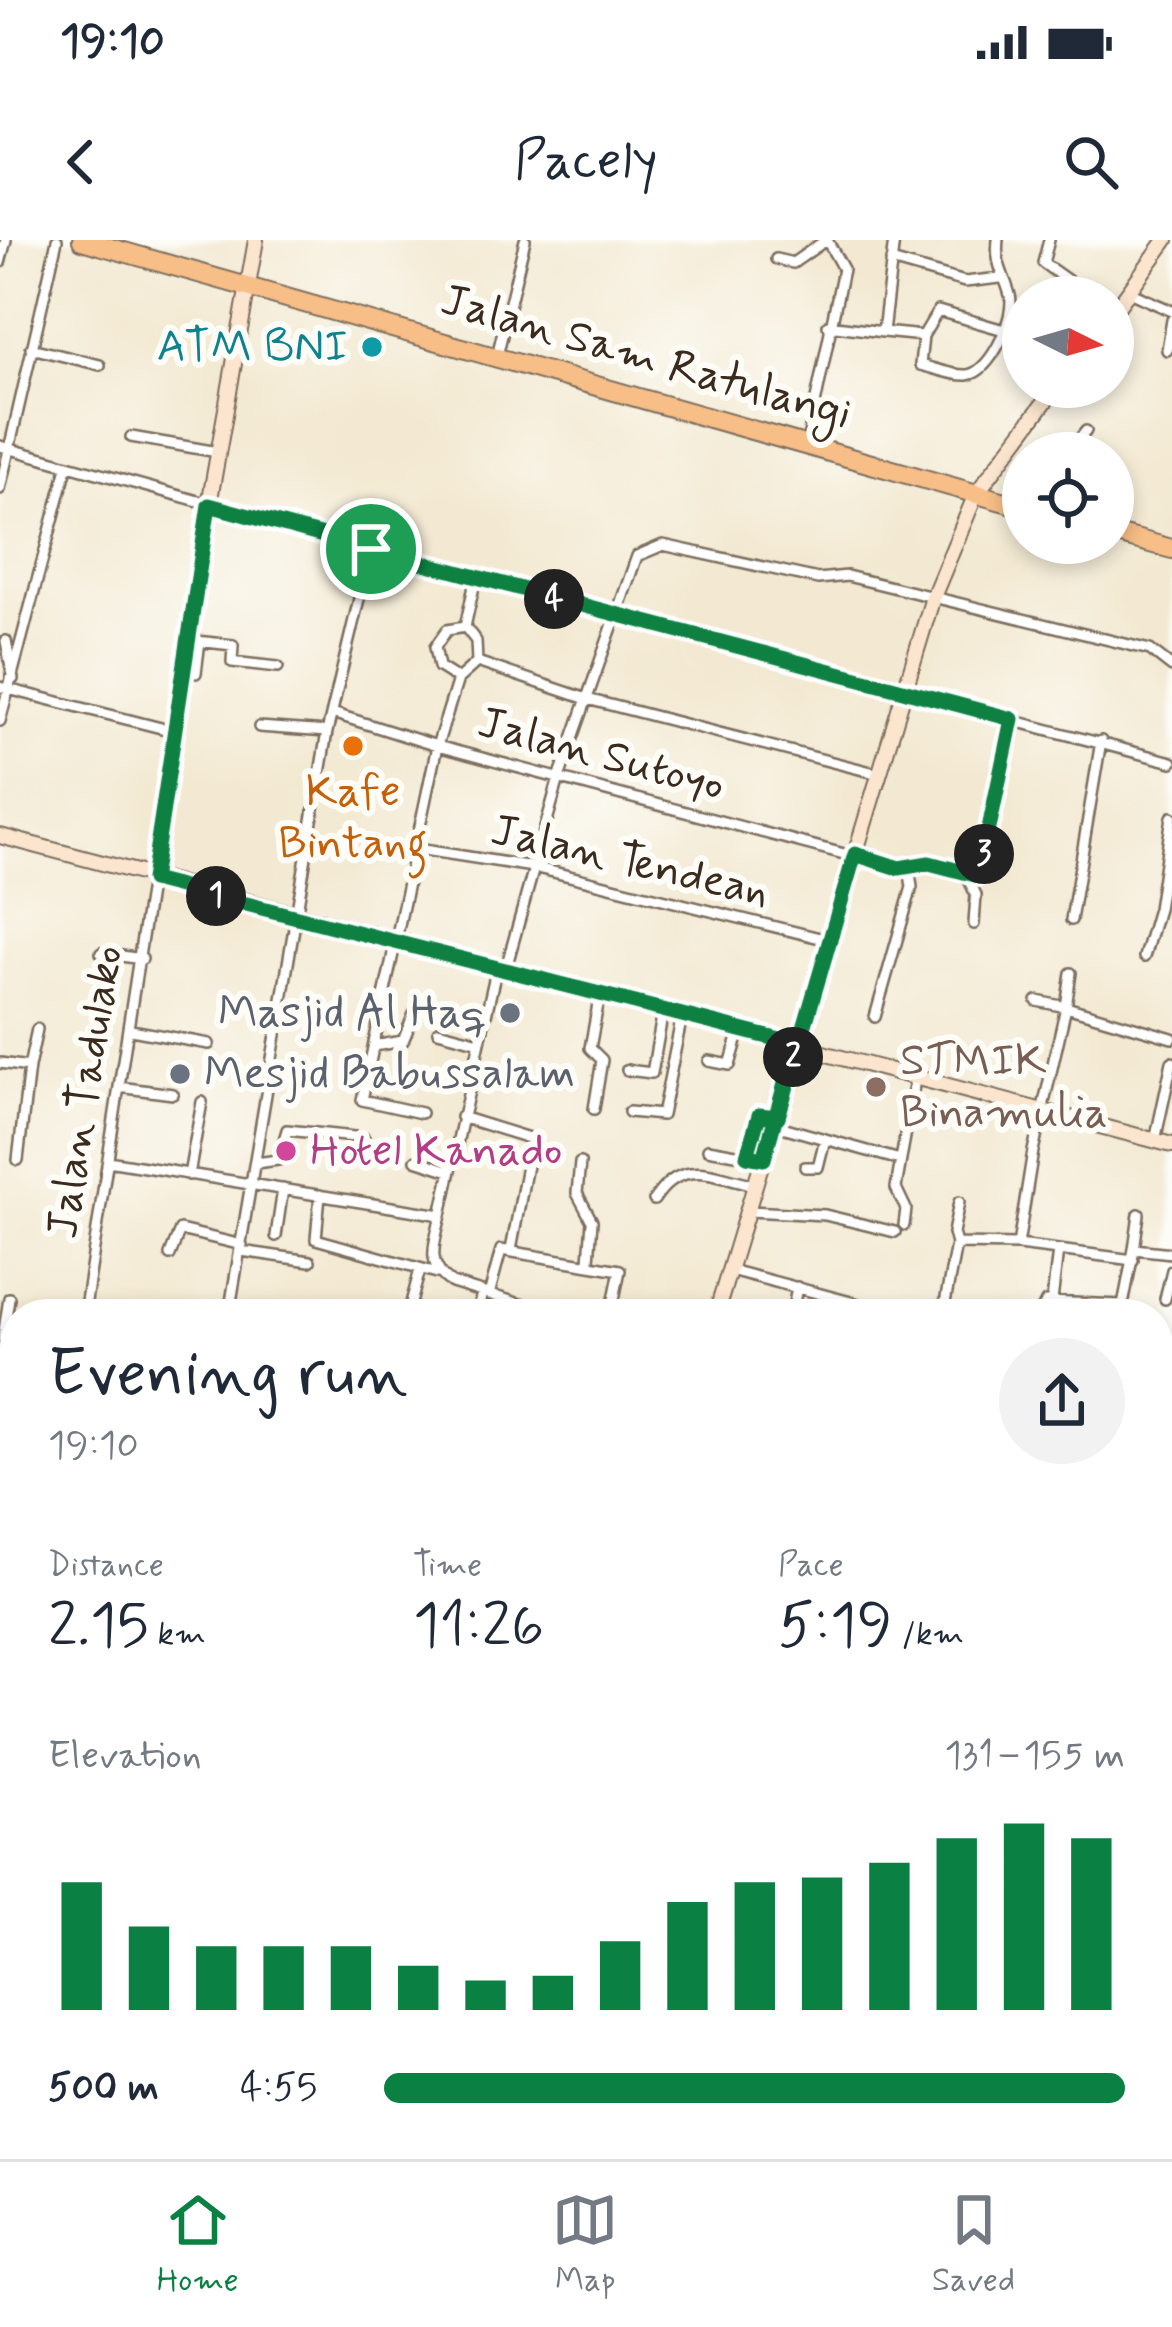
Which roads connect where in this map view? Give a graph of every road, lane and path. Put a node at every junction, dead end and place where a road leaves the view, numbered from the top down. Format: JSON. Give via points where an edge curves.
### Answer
{"nodes":[{"id":1,"x":6,"y":240,"type":"edge"},
{"id":2,"x":56,"y":240,"type":"edge"},
{"id":3,"x":82,"y":240,"type":"edge"},
{"id":4,"x":256,"y":240,"type":"edge"},
{"id":5,"x":525,"y":240,"type":"edge"},
{"id":6,"x":826,"y":240,"type":"edge"},
{"id":7,"x":893,"y":240,"type":"edge"},
{"id":8,"x":998,"y":240,"type":"edge"},
{"id":9,"x":1049,"y":240,"type":"edge"},
{"id":10,"x":1166,"y":240,"type":"edge"},
{"id":11,"x":776,"y":259,"type":"dead end"},
{"id":12,"x":891,"y":260,"type":"junction"},
{"id":13,"x":0,"y":262,"type":"edge"},
{"id":14,"x":1061,"y":276,"type":"edge"},
{"id":15,"x":1000,"y":278,"type":"junction"},
{"id":16,"x":1002,"y":283,"type":"edge"},
{"id":17,"x":1134,"y":285,"type":"edge"},
{"id":18,"x":248,"y":286,"type":"junction"},
{"id":19,"x":1134,"y":295,"type":"edge"},
{"id":20,"x":1172,"y":316,"type":"edge"},
{"id":21,"x":828,"y":325,"type":"junction"},
{"id":22,"x":1002,"y":329,"type":"edge"},
{"id":23,"x":883,"y":332,"type":"junction"},
{"id":24,"x":1002,"y":334,"type":"edge"},
{"id":25,"x":923,"y":336,"type":"junction"},
{"id":26,"x":31,"y":348,"type":"junction"},
{"id":27,"x":1167,"y":350,"type":"dead end"},
{"id":28,"x":497,"y":356,"type":"junction"},
{"id":29,"x":100,"y":364,"type":"dead end"},
{"id":30,"x":1041,"y":408,"type":"edge"},
{"id":31,"x":131,"y":437,"type":"dead end"},
{"id":32,"x":807,"y":443,"type":"junction"},
{"id":33,"x":5,"y":447,"type":"edge"},
{"id":34,"x":218,"y":452,"type":"junction"},
{"id":35,"x":67,"y":467,"type":"junction"},
{"id":36,"x":0,"y":489,"type":"edge"},
{"id":37,"x":976,"y":494,"type":"junction"},
{"id":38,"x":1002,"y":501,"type":"edge"},
{"id":39,"x":209,"y":505,"type":"junction"},
{"id":40,"x":1134,"y":539,"type":"edge"},
{"id":41,"x":371,"y":549,"type":"junction"},
{"id":42,"x":1172,"y":549,"type":"edge"},
{"id":43,"x":476,"y":577,"type":"junction"},
{"id":44,"x":933,"y":597,"type":"junction"},
{"id":45,"x":616,"y":617,"type":"junction"},
{"id":46,"x":465,"y":627,"type":"junction"},
{"id":47,"x":193,"y":640,"type":"junction"},
{"id":48,"x":6,"y":641,"type":"dead end"},
{"id":49,"x":477,"y":662,"type":"junction"},
{"id":50,"x":278,"y":667,"type":"dead end"},
{"id":51,"x":1172,"y":667,"type":"edge"},
{"id":52,"x":196,"y":673,"type":"dead end"},
{"id":53,"x":6,"y":678,"type":"edge"},
{"id":54,"x":458,"y":680,"type":"junction"},
{"id":55,"x":905,"y":690,"type":"junction"},
{"id":56,"x":587,"y":699,"type":"junction"},
{"id":57,"x":332,"y":713,"type":"junction"},
{"id":58,"x":1012,"y":719,"type":"junction"},
{"id":59,"x":0,"y":721,"type":"edge"},
{"id":60,"x":260,"y":727,"type":"dead end"},
{"id":61,"x":173,"y":731,"type":"junction"},
{"id":62,"x":328,"y":732,"type":"junction"},
{"id":63,"x":1101,"y":741,"type":"junction"},
{"id":64,"x":437,"y":746,"type":"junction"},
{"id":65,"x":1172,"y":762,"type":"edge"},
{"id":66,"x":879,"y":774,"type":"junction"},
{"id":67,"x":559,"y":778,"type":"junction"},
{"id":68,"x":1172,"y":818,"type":"edge"},
{"id":69,"x":0,"y":836,"type":"edge"},
{"id":70,"x":417,"y":850,"type":"junction"},
{"id":71,"x":855,"y":854,"type":"junction"},
{"id":72,"x":533,"y":867,"type":"junction"},
{"id":73,"x":909,"y":867,"type":"junction"},
{"id":74,"x":968,"y":876,"type":"junction"},
{"id":75,"x":152,"y":880,"type":"junction"},
{"id":76,"x":294,"y":916,"type":"junction"},
{"id":77,"x":1072,"y":920,"type":"dead end"},
{"id":78,"x":974,"y":924,"type":"dead end"},
{"id":79,"x":829,"y":940,"type":"junction"},
{"id":80,"x":398,"y":942,"type":"junction"},
{"id":81,"x":101,"y":953,"type":"dead end"},
{"id":82,"x":1144,"y":957,"type":"dead end"},
{"id":83,"x":142,"y":959,"type":"junction"},
{"id":84,"x":502,"y":967,"type":"junction"},
{"id":85,"x":1071,"y":973,"type":"dead end"},
{"id":86,"x":600,"y":994,"type":"junction"},
{"id":87,"x":1037,"y":1001,"type":"dead end"},
{"id":88,"x":1066,"y":1007,"type":"junction"},
{"id":89,"x":663,"y":1011,"type":"junction"},
{"id":90,"x":414,"y":1014,"type":"dead end"},
{"id":91,"x":682,"y":1016,"type":"junction"},
{"id":92,"x":875,"y":1017,"type":"dead end"},
{"id":93,"x":37,"y":1029,"type":"dead end"},
{"id":94,"x":130,"y":1030,"type":"junction"},
{"id":95,"x":438,"y":1031,"type":"dead end"},
{"id":96,"x":740,"y":1031,"type":"junction"},
{"id":97,"x":1172,"y":1038,"type":"edge"},
{"id":98,"x":476,"y":1041,"type":"junction"},
{"id":99,"x":796,"y":1044,"type":"junction"},
{"id":100,"x":209,"y":1045,"type":"dead end"},
{"id":101,"x":374,"y":1046,"type":"junction"},
{"id":102,"x":709,"y":1061,"type":"dead end"},
{"id":103,"x":1172,"y":1062,"type":"edge"},
{"id":104,"x":0,"y":1063,"type":"edge"},
{"id":105,"x":29,"y":1067,"type":"junction"},
{"id":106,"x":627,"y":1070,"type":"dead end"},
{"id":107,"x":916,"y":1074,"type":"junction"},
{"id":108,"x":119,"y":1087,"type":"junction"},
{"id":109,"x":173,"y":1094,"type":"dead end"},
{"id":110,"x":202,"y":1102,"type":"dead end"},
{"id":111,"x":594,"y":1109,"type":"dead end"},
{"id":112,"x":1044,"y":1111,"type":"junction"},
{"id":113,"x":629,"y":1112,"type":"dead end"},
{"id":114,"x":421,"y":1114,"type":"dead end"},
{"id":115,"x":461,"y":1117,"type":"junction"},
{"id":116,"x":776,"y":1121,"type":"junction"},
{"id":117,"x":364,"y":1138,"type":"dead end"},
{"id":118,"x":825,"y":1138,"type":"junction"},
{"id":119,"x":1154,"y":1141,"type":"junction"},
{"id":120,"x":1172,"y":1145,"type":"edge"},
{"id":121,"x":708,"y":1149,"type":"dead end"},
{"id":122,"x":747,"y":1156,"type":"junction"},
{"id":123,"x":764,"y":1159,"type":"junction"},
{"id":124,"x":18,"y":1160,"type":"dead end"},
{"id":125,"x":416,"y":1160,"type":"dead end"},
{"id":126,"x":900,"y":1160,"type":"junction"},
{"id":127,"x":108,"y":1161,"type":"junction"},
{"id":128,"x":256,"y":1163,"type":"junction"},
{"id":129,"x":580,"y":1163,"type":"dead end"},
{"id":130,"x":805,"y":1167,"type":"dead end"},
{"id":131,"x":450,"y":1171,"type":"junction"},
{"id":132,"x":189,"y":1174,"type":"junction"},
{"id":133,"x":254,"y":1184,"type":"junction"},
{"id":134,"x":756,"y":1185,"type":"junction"},
{"id":135,"x":283,"y":1189,"type":"junction"},
{"id":136,"x":320,"y":1195,"type":"junction"},
{"id":137,"x":654,"y":1200,"type":"dead end"},
{"id":138,"x":959,"y":1202,"type":"dead end"},
{"id":139,"x":748,"y":1210,"type":"junction"},
{"id":140,"x":1138,"y":1214,"type":"dead end"},
{"id":141,"x":441,"y":1215,"type":"junction"},
{"id":142,"x":276,"y":1236,"type":"dead end"},
{"id":143,"x":956,"y":1244,"type":"junction"},
{"id":144,"x":1018,"y":1245,"type":"junction"},
{"id":145,"x":242,"y":1248,"type":"junction"},
{"id":146,"x":511,"y":1250,"type":"junction"},
{"id":147,"x":1058,"y":1250,"type":"junction"},
{"id":148,"x":1172,"y":1253,"type":"edge"},
{"id":149,"x":1134,"y":1254,"type":"junction"},
{"id":150,"x":170,"y":1255,"type":"dead end"},
{"id":151,"x":310,"y":1261,"type":"dead end"},
{"id":152,"x":590,"y":1261,"type":"junction"},
{"id":153,"x":419,"y":1270,"type":"junction"},
{"id":154,"x":730,"y":1270,"type":"junction"},
{"id":155,"x":1172,"y":1270,"type":"edge"},
{"id":156,"x":437,"y":1273,"type":"junction"},
{"id":157,"x":797,"y":1287,"type":"junction"},
{"id":158,"x":485,"y":1294,"type":"junction"},
{"id":159,"x":86,"y":1299,"type":"edge"},
{"id":160,"x":233,"y":1299,"type":"edge"},
{"id":161,"x":414,"y":1299,"type":"edge"},
{"id":162,"x":483,"y":1299,"type":"edge"},
{"id":163,"x":502,"y":1299,"type":"edge"},
{"id":164,"x":614,"y":1299,"type":"edge"},
{"id":165,"x":721,"y":1299,"type":"edge"},
{"id":166,"x":794,"y":1299,"type":"edge"},
{"id":167,"x":841,"y":1299,"type":"edge"},
{"id":168,"x":945,"y":1299,"type":"edge"},
{"id":169,"x":1052,"y":1299,"type":"edge"},
{"id":170,"x":1125,"y":1299,"type":"edge"},
{"id":171,"x":1165,"y":1299,"type":"dead end"}],
"edges":[{"from":1,"to":13,"type":"street"},
{"from":2,"to":26,"type":"street"},
{"from":3,"to":18,"type":"highway","name":"Jalan Sam Ratulangi"},
{"from":4,"to":18,"type":"street"},
{"from":5,"to":28,"type":"street"},
{"from":6,"to":11,"type":"street","via":[[793,262]]},
{"from":6,"to":21,"type":"street","via":[[843,268]]},
{"from":7,"to":12,"type":"street"},
{"from":8,"to":15,"type":"street"},
{"from":9,"to":14,"type":"street","via":[[1043,263]]},
{"from":10,"to":17,"type":"street"},
{"from":12,"to":15,"type":"street","via":[[965,282]]},
{"from":12,"to":23,"type":"street"},
{"from":15,"to":16,"type":"street"},
{"from":18,"to":28,"type":"highway","name":"Jalan Sam Ratulangi"},
{"from":18,"to":34,"type":"street"},
{"from":19,"to":20,"type":"street"},
{"from":20,"to":27,"type":"street"},
{"from":21,"to":23,"type":"street"},
{"from":21,"to":32,"type":"street"},
{"from":22,"to":25,"type":"street","via":[[938,310]]},
{"from":23,"to":25,"type":"street"},
{"from":24,"to":25,"type":"street","via":[[970,375],[920,365]]},
{"from":26,"to":29,"type":"street"},
{"from":26,"to":33,"type":"street"},
{"from":28,"to":32,"type":"highway","name":"Jalan Sam Ratulangi"},
{"from":30,"to":37,"type":"street"},
{"from":31,"to":34,"type":"street"},
{"from":32,"to":37,"type":"highway","name":"Jalan Sam Ratulangi"},
{"from":33,"to":35,"type":"street"},
{"from":33,"to":36,"type":"street"},
{"from":34,"to":39,"type":"street"},
{"from":35,"to":39,"type":"street"},
{"from":35,"to":53,"type":"street"},
{"from":37,"to":38,"type":"highway","name":"Jalan Sam Ratulangi"},
{"from":37,"to":44,"type":"street"},
{"from":39,"to":41,"type":"street"},
{"from":39,"to":47,"type":"street"},
{"from":40,"to":42,"type":"highway"},
{"from":41,"to":43,"type":"street"},
{"from":41,"to":57,"type":"street"},
{"from":43,"to":45,"type":"street"},
{"from":43,"to":46,"type":"street"},
{"from":44,"to":45,"type":"street","via":[[663,545],[637,556]]},
{"from":44,"to":51,"type":"street","via":[[1150,650]]},
{"from":44,"to":55,"type":"street"},
{"from":45,"to":55,"type":"street"},
{"from":45,"to":56,"type":"street"},
{"from":46,"to":49,"type":"street"},
{"from":46,"to":54,"type":"street","via":[[447,630],[435,647],[439,667]]},
{"from":47,"to":50,"type":"street","via":[[233,645],[233,662]]},
{"from":47,"to":52,"type":"street"},
{"from":47,"to":61,"type":"street"},
{"from":48,"to":53,"type":"street"},
{"from":49,"to":54,"type":"street"},
{"from":49,"to":56,"type":"street"},
{"from":53,"to":59,"type":"street"},
{"from":53,"to":61,"type":"street"},
{"from":54,"to":64,"type":"street"},
{"from":55,"to":58,"type":"street"},
{"from":55,"to":66,"type":"street"},
{"from":56,"to":66,"type":"street"},
{"from":56,"to":67,"type":"street"},
{"from":57,"to":62,"type":"street"},
{"from":57,"to":64,"type":"street","name":"Jalan Sutoyo"},
{"from":58,"to":63,"type":"street"},
{"from":58,"to":74,"type":"street","via":[[980,874]]},
{"from":60,"to":62,"type":"street"},
{"from":61,"to":75,"type":"street"},
{"from":62,"to":76,"type":"street"},
{"from":63,"to":65,"type":"street"},
{"from":63,"to":77,"type":"street"},
{"from":64,"to":67,"type":"street","name":"Jalan Sutoyo"},
{"from":64,"to":70,"type":"street"},
{"from":66,"to":71,"type":"street"},
{"from":67,"to":71,"type":"street","name":"Jalan Sutoyo"},
{"from":67,"to":72,"type":"street"},
{"from":68,"to":82,"type":"street"},
{"from":69,"to":75,"type":"street"},
{"from":70,"to":72,"type":"street","name":"Jalan Tendean"},
{"from":70,"to":80,"type":"street"},
{"from":71,"to":73,"type":"street","name":"Jalan Sutoyo"},
{"from":71,"to":79,"type":"street"},
{"from":72,"to":79,"type":"street","name":"Jalan Tendean"},
{"from":72,"to":84,"type":"street"},
{"from":73,"to":74,"type":"street","name":"Jalan Sutoyo","via":[[929,863]]},
{"from":73,"to":92,"type":"street","via":[[912,887]]},
{"from":74,"to":78,"type":"street"},
{"from":75,"to":76,"type":"street"},
{"from":75,"to":83,"type":"street","name":"Jalan Tadulako"},
{"from":76,"to":80,"type":"street"},
{"from":76,"to":128,"type":"street"},
{"from":79,"to":99,"type":"street"},
{"from":80,"to":84,"type":"street"},
{"from":80,"to":101,"type":"street"},
{"from":81,"to":83,"type":"street"},
{"from":83,"to":94,"type":"street","name":"Jalan Tadulako"},
{"from":84,"to":86,"type":"street"},
{"from":84,"to":98,"type":"street"},
{"from":85,"to":88,"type":"street"},
{"from":86,"to":89,"type":"street"},
{"from":86,"to":111,"type":"street","via":[[590,1048],[602,1060]]},
{"from":87,"to":88,"type":"street"},
{"from":88,"to":97,"type":"street"},
{"from":88,"to":112,"type":"street"},
{"from":89,"to":91,"type":"street"},
{"from":89,"to":106,"type":"street","via":[[652,1073]]},
{"from":90,"to":101,"type":"street","via":[[403,1041]]},
{"from":91,"to":96,"type":"street"},
{"from":91,"to":113,"type":"street","via":[[662,1115]]},
{"from":93,"to":105,"type":"street"},
{"from":94,"to":100,"type":"street"},
{"from":94,"to":108,"type":"street","name":"Jalan Tadulako"},
{"from":95,"to":98,"type":"street"},
{"from":96,"to":99,"type":"street"},
{"from":96,"to":102,"type":"street","via":[[730,1065]]},
{"from":98,"to":115,"type":"street"},
{"from":99,"to":107,"type":"street"},
{"from":99,"to":116,"type":"street"},
{"from":101,"to":114,"type":"street","via":[[363,1102]]},
{"from":103,"to":119,"type":"street"},
{"from":104,"to":105,"type":"street"},
{"from":105,"to":124,"type":"street"},
{"from":107,"to":112,"type":"street"},
{"from":107,"to":126,"type":"street"},
{"from":108,"to":109,"type":"street"},
{"from":108,"to":127,"type":"street","name":"Jalan Tadulako"},
{"from":110,"to":132,"type":"street"},
{"from":112,"to":119,"type":"street"},
{"from":112,"to":144,"type":"street"},
{"from":115,"to":131,"type":"street"},
{"from":115,"to":146,"type":"street","via":[[532,1138]]},
{"from":116,"to":118,"type":"street"},
{"from":116,"to":122,"type":"street","via":[[759,1114]]},
{"from":116,"to":123,"type":"street"},
{"from":117,"to":128,"type":"street","via":[[287,1130],[278,1160]]},
{"from":118,"to":126,"type":"street"},
{"from":118,"to":130,"type":"street","via":[[818,1167]]},
{"from":119,"to":120,"type":"street"},
{"from":121,"to":122,"type":"street"},
{"from":122,"to":123,"type":"street"},
{"from":123,"to":134,"type":"street"},
{"from":125,"to":131,"type":"street"},
{"from":126,"to":139,"type":"street","via":[[900,1228]]},
{"from":127,"to":132,"type":"street"},
{"from":127,"to":159,"type":"street","name":"Jalan Tadulako"},
{"from":128,"to":133,"type":"street"},
{"from":129,"to":152,"type":"street","via":[[579,1198],[592,1220]]},
{"from":131,"to":141,"type":"street"},
{"from":132,"to":133,"type":"street"},
{"from":133,"to":135,"type":"street"},
{"from":133,"to":145,"type":"street"},
{"from":134,"to":137,"type":"street","via":[[684,1172]]},
{"from":134,"to":139,"type":"street"},
{"from":135,"to":136,"type":"street"},
{"from":135,"to":142,"type":"street"},
{"from":136,"to":141,"type":"street"},
{"from":136,"to":153,"type":"street","via":[[316,1239]]},
{"from":138,"to":143,"type":"street"},
{"from":139,"to":154,"type":"street"},
{"from":140,"to":149,"type":"street"},
{"from":141,"to":156,"type":"street"},
{"from":143,"to":144,"type":"street"},
{"from":143,"to":168,"type":"street"},
{"from":144,"to":147,"type":"street"},
{"from":145,"to":150,"type":"street","via":[[180,1230]]},
{"from":145,"to":151,"type":"street"},
{"from":145,"to":160,"type":"street"},
{"from":146,"to":152,"type":"street"},
{"from":146,"to":158,"type":"street","via":[[497,1253]]},
{"from":147,"to":149,"type":"street"},
{"from":147,"to":169,"type":"street"},
{"from":148,"to":149,"type":"street"},
{"from":149,"to":170,"type":"street"},
{"from":152,"to":164,"type":"street","via":[[620,1270]]},
{"from":153,"to":156,"type":"street"},
{"from":153,"to":161,"type":"street"},
{"from":154,"to":157,"type":"street"},
{"from":154,"to":165,"type":"street"},
{"from":155,"to":171,"type":"street"},
{"from":156,"to":158,"type":"street"},
{"from":157,"to":166,"type":"street"},
{"from":157,"to":167,"type":"street"},
{"from":158,"to":162,"type":"street"},
{"from":158,"to":163,"type":"street"}]}
